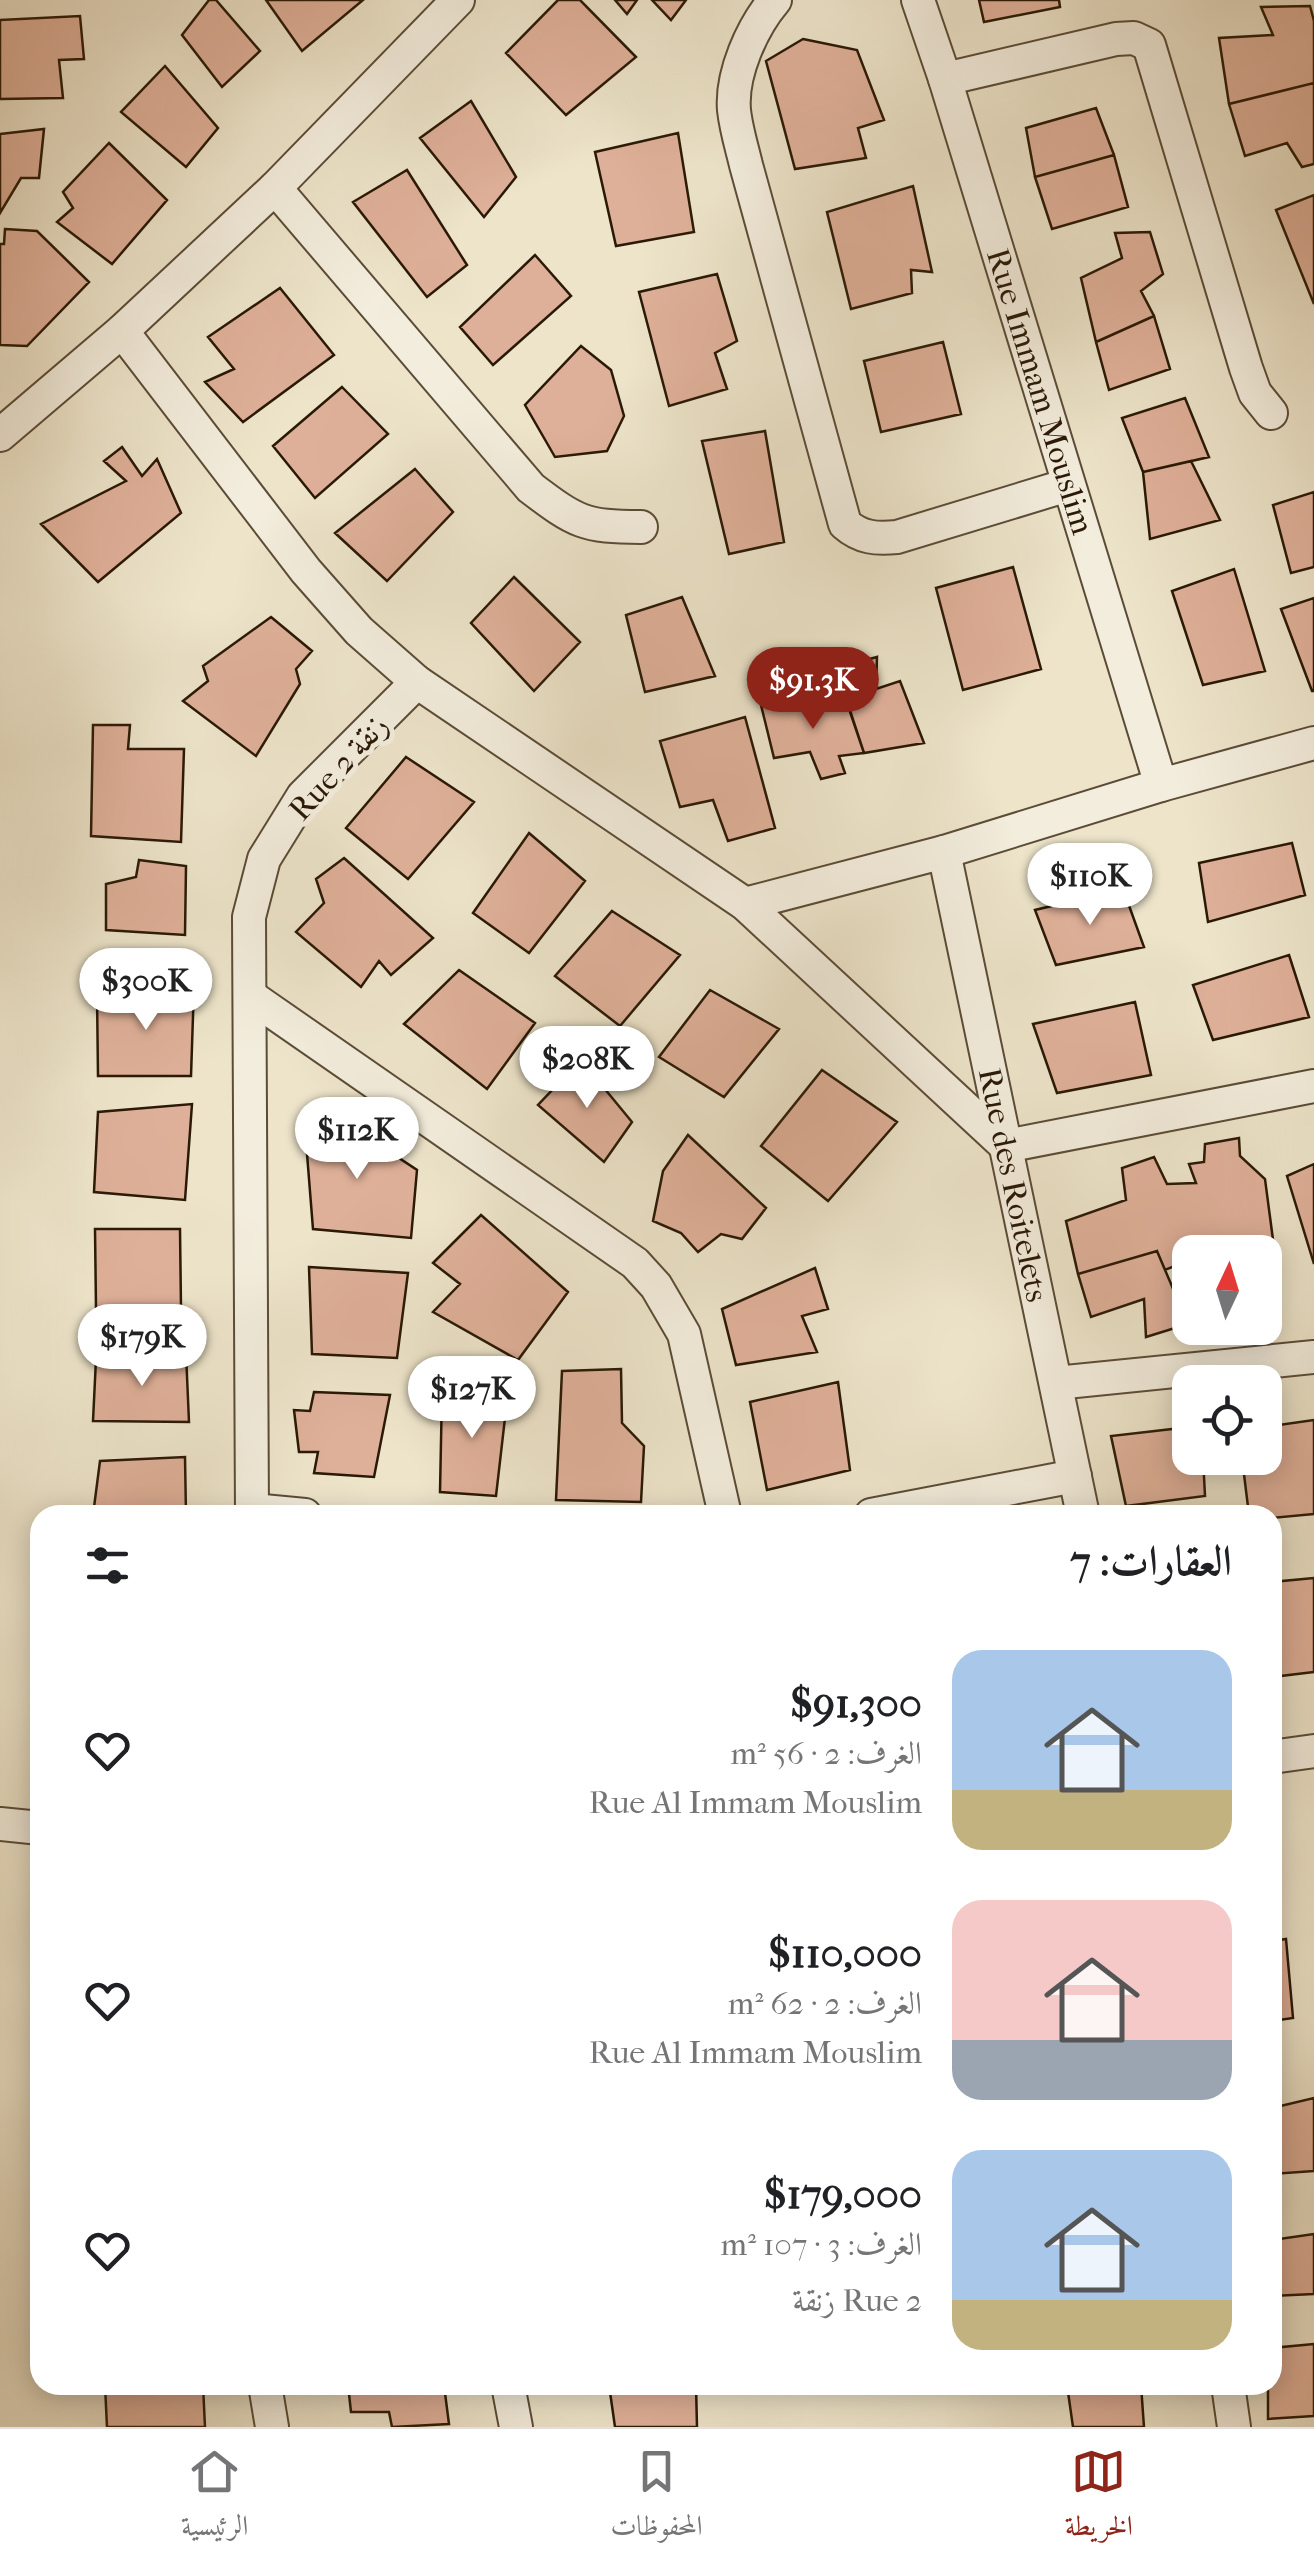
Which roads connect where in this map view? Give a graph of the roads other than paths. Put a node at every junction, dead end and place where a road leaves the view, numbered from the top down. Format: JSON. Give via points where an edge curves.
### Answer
{"nodes":[{"id":1,"x":458,"y":0,"type":"edge"},
{"id":2,"x":776,"y":0,"type":"edge"},
{"id":3,"x":918,"y":0,"type":"edge"},
{"id":4,"x":946,"y":79,"type":"junction"},
{"id":5,"x":275,"y":188,"type":"junction"},
{"id":6,"x":122,"y":331,"type":"junction"},
{"id":7,"x":1271,"y":413,"type":"dead end"},
{"id":8,"x":0,"y":435,"type":"edge"},
{"id":9,"x":1068,"y":486,"type":"junction"},
{"id":10,"x":642,"y":527,"type":"dead end"},
{"id":11,"x":417,"y":682,"type":"junction"},
{"id":12,"x":1314,"y":742,"type":"edge"},
{"id":13,"x":1161,"y":785,"type":"junction"},
{"id":14,"x":944,"y":852,"type":"junction"},
{"id":15,"x":746,"y":904,"type":"junction"},
{"id":16,"x":250,"y":996,"type":"junction"},
{"id":17,"x":1314,"y":1086,"type":"edge"},
{"id":18,"x":1006,"y":1146,"type":"junction"},
{"id":19,"x":1314,"y":1357,"type":"edge"},
{"id":20,"x":1056,"y":1383,"type":"junction"},
{"id":21,"x":1075,"y":1476,"type":"junction"},
{"id":22,"x":252,"y":1505,"type":"edge"},
{"id":23,"x":723,"y":1505,"type":"edge"},
{"id":24,"x":923,"y":1505,"type":"edge"},
{"id":25,"x":1081,"y":1505,"type":"edge"},
{"id":26,"x":1314,"y":1751,"type":"edge"},
{"id":27,"x":1282,"y":1756,"type":"edge"},
{"id":28,"x":0,"y":1824,"type":"edge"},
{"id":29,"x":30,"y":1827,"type":"edge"},
{"id":30,"x":266,"y":2395,"type":"edge"},
{"id":31,"x":510,"y":2395,"type":"edge"},
{"id":32,"x":1229,"y":2395,"type":"edge"},
{"id":33,"x":272,"y":2427,"type":"edge"},
{"id":34,"x":516,"y":2427,"type":"edge"},
{"id":35,"x":1234,"y":2427,"type":"edge"}],
"edges":[{"from":1,"to":5,"type":"street"},
{"from":2,"to":9,"type":"street","via":[[738,68],[734,109],[844,524],[876,539],[898,537]]},
{"from":3,"to":4,"type":"street","name":"Rue Immam Mouslim"},
{"from":4,"to":7,"type":"street","via":[[1116,39],[1148,45],[1246,368]]},
{"from":4,"to":9,"type":"street","name":"Rue Immam Mouslim"},
{"from":5,"to":6,"type":"street"},
{"from":5,"to":10,"type":"street","via":[[531,488],[597,527]]},
{"from":6,"to":8,"type":"street"},
{"from":6,"to":11,"type":"street","via":[[306,571]]},
{"from":9,"to":13,"type":"street","name":"Rue Immam Mouslim"},
{"from":11,"to":15,"type":"street"},
{"from":11,"to":16,"type":"street","name":"Rue 2 زنقة","via":[[302,796],[264,860],[249,917]]},
{"from":12,"to":13,"type":"street"},
{"from":13,"to":14,"type":"street"},
{"from":14,"to":15,"type":"street"},
{"from":14,"to":18,"type":"street","name":"Rue des Roitelets"},
{"from":15,"to":18,"type":"street"},
{"from":16,"to":22,"type":"street","name":"Rue 2 زنقة"},
{"from":16,"to":23,"type":"street","via":[[635,1263],[684,1334]]},
{"from":17,"to":18,"type":"street"},
{"from":18,"to":20,"type":"street","name":"Rue des Roitelets"},
{"from":19,"to":20,"type":"street"},
{"from":20,"to":21,"type":"street","name":"Rue des Roitelets"},
{"from":21,"to":24,"type":"street"},
{"from":21,"to":25,"type":"street","name":"Rue des Roitelets"},
{"from":26,"to":27,"type":"street"},
{"from":28,"to":29,"type":"street"},
{"from":30,"to":33,"type":"street"},
{"from":31,"to":34,"type":"street"},
{"from":32,"to":35,"type":"street"}]}
